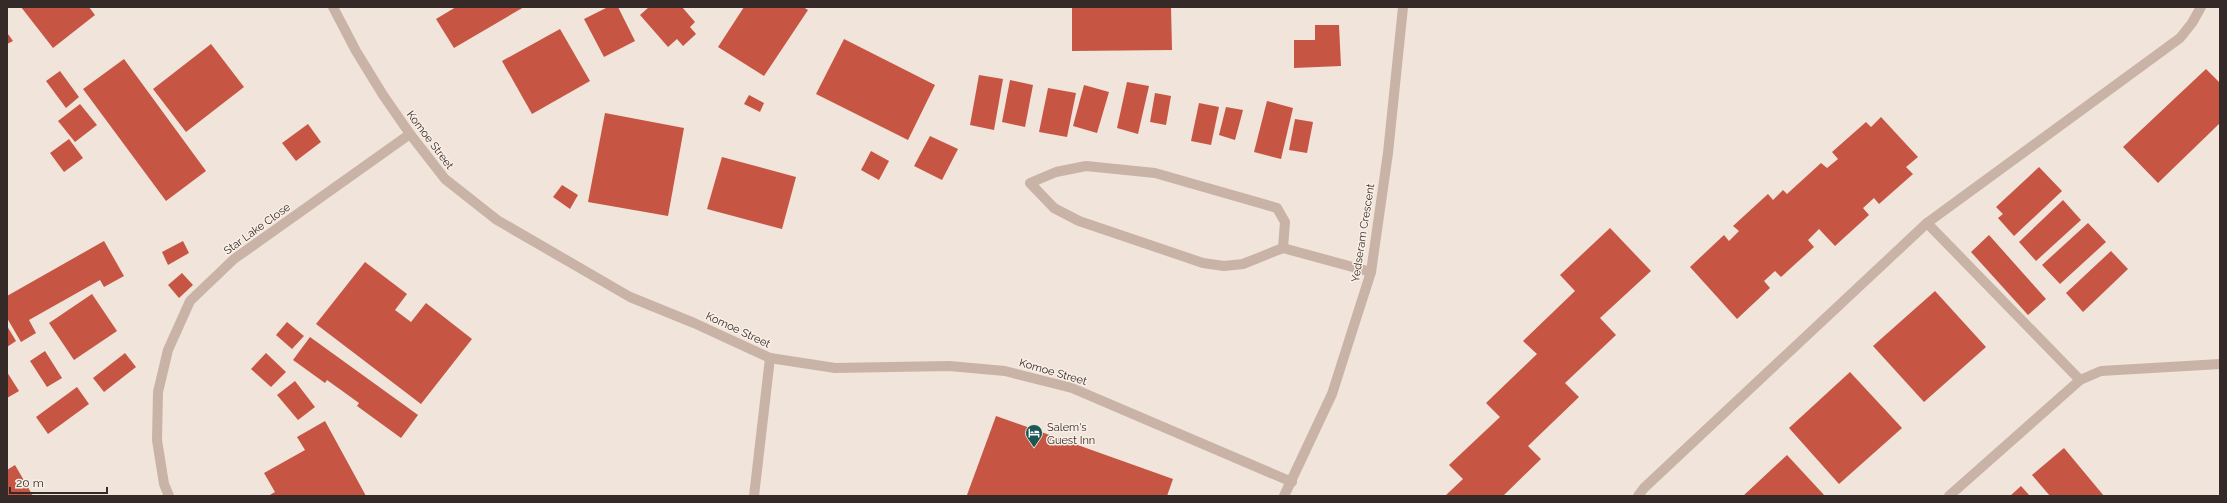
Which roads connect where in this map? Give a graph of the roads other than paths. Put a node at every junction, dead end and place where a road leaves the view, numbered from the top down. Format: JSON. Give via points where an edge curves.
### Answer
{"nodes":[{"id":1,"x":333,"y":7,"type":"edge"},
{"id":2,"x":1403,"y":7,"type":"edge"},
{"id":3,"x":2202,"y":7,"type":"edge"},
{"id":4,"x":410,"y":134,"type":"junction"},
{"id":5,"x":1926,"y":223,"type":"junction"},
{"id":6,"x":1284,"y":248,"type":"junction"},
{"id":7,"x":1371,"y":272,"type":"junction"},
{"id":8,"x":770,"y":358,"type":"junction"},
{"id":9,"x":2220,"y":364,"type":"edge"},
{"id":10,"x":2080,"y":380,"type":"junction"},
{"id":11,"x":1292,"y":482,"type":"junction"},
{"id":12,"x":169,"y":496,"type":"edge"},
{"id":13,"x":754,"y":496,"type":"edge"},
{"id":14,"x":1284,"y":496,"type":"edge"},
{"id":15,"x":1638,"y":496,"type":"edge"},
{"id":16,"x":1949,"y":496,"type":"edge"}],
"edges":[{"from":1,"to":4,"type":"street","name":"Komoe Street","via":[[356,50]]},
{"from":2,"to":7,"type":"street","name":"Yedseram Crescent","via":[[1388,153]]},
{"from":3,"to":5,"type":"street","via":[[2180,38]]},
{"from":4,"to":8,"type":"street","name":"Komoe Street","via":[[445,179],[498,220],[630,297]]},
{"from":4,"to":12,"type":"street","name":"Star Lake Close","via":[[234,259],[190,301],[168,350],[158,392],[157,440],[164,484]]},
{"from":5,"to":10,"type":"street"},
{"from":5,"to":15,"type":"street"},
{"from":6,"to":6,"type":"street","via":[[1243,264],[1224,266],[1203,263],[1079,222],[1054,208],[1030,183],[1056,172],[1086,166],[1155,174],[1277,208],[1286,222]]},
{"from":6,"to":7,"type":"street"},
{"from":7,"to":11,"type":"street","name":"Yedseram Crescent","via":[[1332,394]]},
{"from":8,"to":11,"type":"street","name":"Komoe Street","via":[[835,368],[949,366],[1005,371],[1072,388]]},
{"from":8,"to":13,"type":"street"},
{"from":9,"to":10,"type":"street","via":[[2101,371]]},
{"from":10,"to":16,"type":"street"},
{"from":11,"to":14,"type":"street","name":"Yedseram Crescent"}]}
